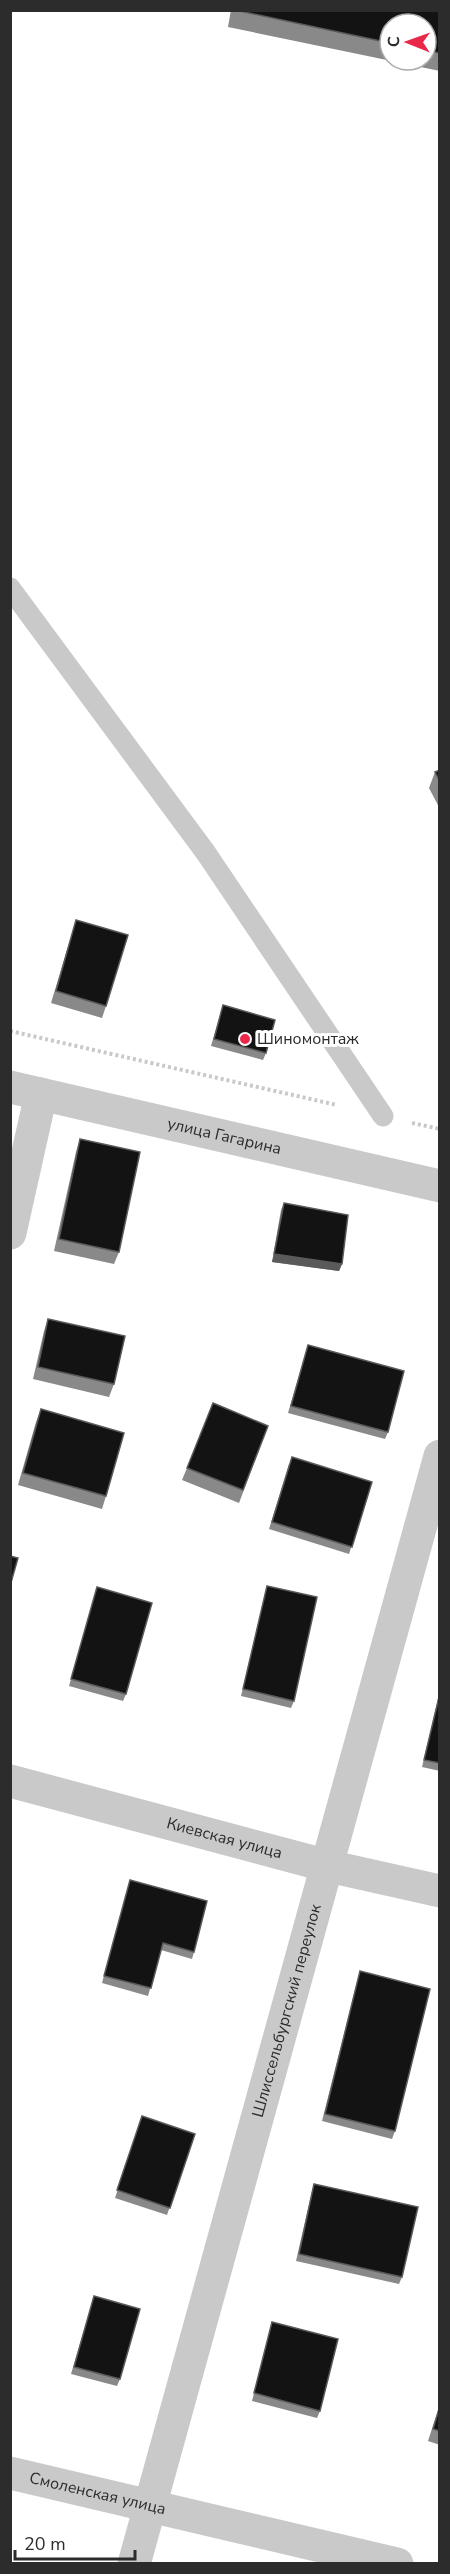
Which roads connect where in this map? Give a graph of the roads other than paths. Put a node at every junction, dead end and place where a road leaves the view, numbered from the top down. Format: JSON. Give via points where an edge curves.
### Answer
{"nodes":[{"id":1,"x":10,"y":588,"type":"edge"},
{"id":2,"x":26,"y":1091,"type":"edge"},
{"id":3,"x":383,"y":1116,"type":"road end"},
{"id":4,"x":440,"y":1186,"type":"edge"},
{"id":5,"x":10,"y":1233,"type":"edge"},
{"id":6,"x":440,"y":1456,"type":"edge"},
{"id":7,"x":10,"y":1781,"type":"edge"},
{"id":8,"x":328,"y":1866,"type":"junction"},
{"id":9,"x":440,"y":1891,"type":"edge"},
{"id":10,"x":10,"y":2473,"type":"edge"},
{"id":11,"x":149,"y":2507,"type":"junction"},
{"id":12,"x":134,"y":2564,"type":"edge"},
{"id":13,"x":396,"y":2564,"type":"edge"}],
"edges":[{"from":1,"to":3,"type":"lane","via":[[206,853]]},
{"from":2,"to":4,"type":"street","name":"улица Гагарина"},
{"from":2,"to":5,"type":"street"},
{"from":6,"to":8,"type":"street","name":"Шлиссельбургский переулок"},
{"from":7,"to":8,"type":"street","name":"Киевская улица"},
{"from":8,"to":9,"type":"street","name":"Киевская улица"},
{"from":8,"to":11,"type":"street","name":"Шлиссельбургский переулок"},
{"from":10,"to":11,"type":"street","name":"Смоленская улица"},
{"from":11,"to":12,"type":"street","name":"Шлиссельбургский переулок"},
{"from":11,"to":13,"type":"street","name":"Смоленская улица"}]}
